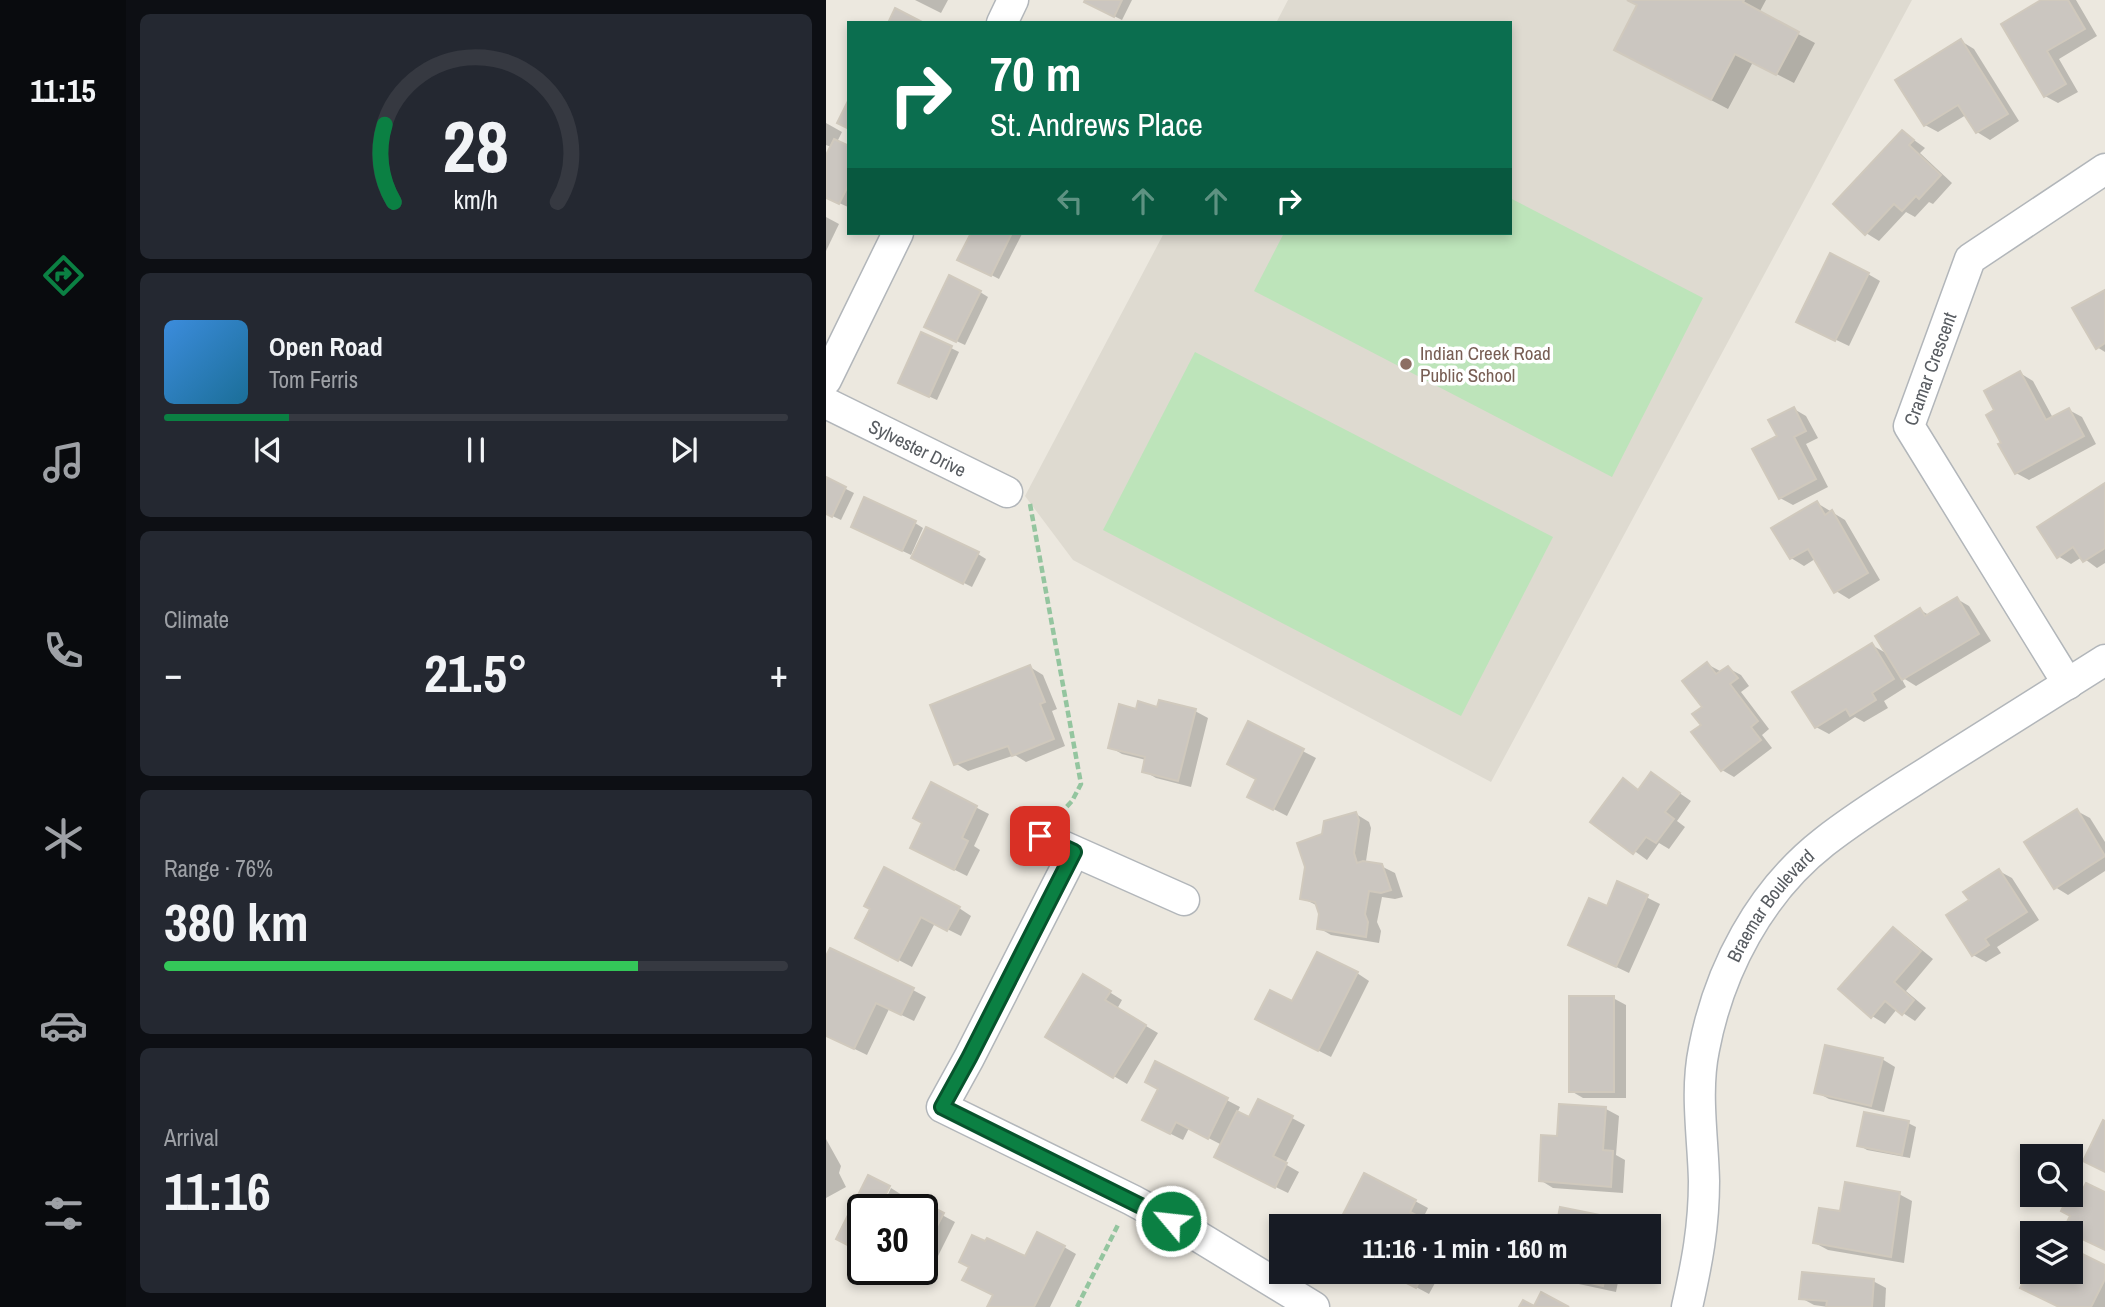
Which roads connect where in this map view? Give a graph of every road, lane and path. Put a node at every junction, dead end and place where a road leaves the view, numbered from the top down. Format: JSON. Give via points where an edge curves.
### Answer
{"nodes":[{"id":1,"x":1013,"y":0,"type":"edge"},
{"id":2,"x":1003,"y":21,"type":"edge"},
{"id":3,"x":2105,"y":169,"type":"edge"},
{"id":4,"x":897,"y":235,"type":"edge"},
{"id":5,"x":826,"y":380,"type":"edge"},
{"id":6,"x":826,"y":403,"type":"edge"},
{"id":7,"x":1007,"y":492,"type":"joint"},
{"id":8,"x":2105,"y":660,"type":"edge"},
{"id":9,"x":2068,"y":684,"type":"junction"},
{"id":10,"x":1040,"y":836,"type":"joint"},
{"id":11,"x":1074,"y":852,"type":"junction"},
{"id":12,"x":1184,"y":900,"type":"dead end"},
{"id":13,"x":1132,"y":1200,"type":"junction"},
{"id":14,"x":1077,"y":1307,"type":"edge"},
{"id":15,"x":1314,"y":1307,"type":"edge"},
{"id":16,"x":1687,"y":1307,"type":"edge"}],
"edges":[{"from":1,"to":2,"type":"street"},
{"from":3,"to":9,"type":"street","name":"Cramar Crescent","via":[[1970,259],[1909,426]]},
{"from":4,"to":5,"type":"street"},
{"from":6,"to":7,"type":"street","name":"Sylvester Drive"},
{"from":7,"to":10,"type":"path","via":[[1026,485],[1081,784]]},
{"from":8,"to":9,"type":"street","name":"Braemar Boulevard"},
{"from":9,"to":16,"type":"street","name":"Braemar Boulevard","via":[[1822,843],[1784,880],[1755,918],[1731,962],[1703,1051],[1700,1250]]},
{"from":10,"to":11,"type":"street"},
{"from":11,"to":12,"type":"street"},
{"from":11,"to":13,"type":"street","via":[[942,1107]]},
{"from":13,"to":14,"type":"path"},
{"from":13,"to":15,"type":"street"}]}
